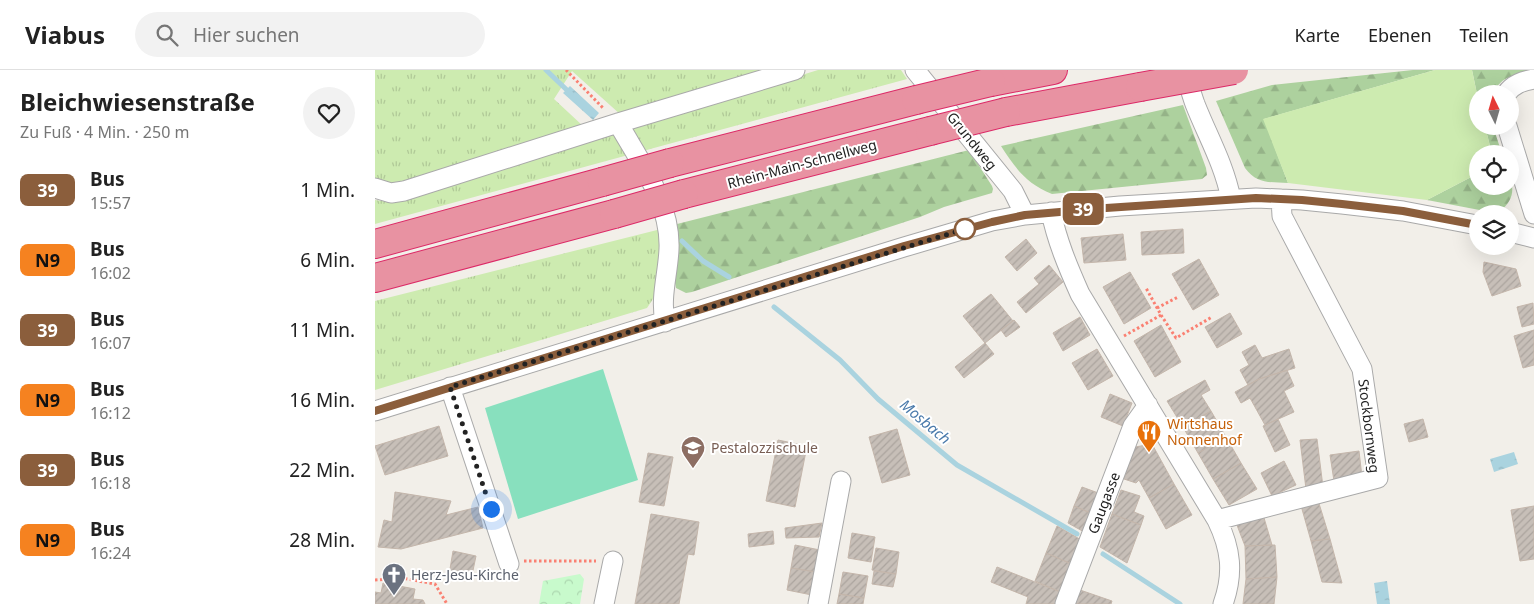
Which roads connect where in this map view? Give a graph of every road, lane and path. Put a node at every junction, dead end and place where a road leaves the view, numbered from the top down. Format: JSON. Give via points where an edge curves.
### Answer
{"nodes":[{"id":1,"x":566,"y":70,"type":"edge"},
{"id":2,"x":795,"y":70,"type":"edge"},
{"id":3,"x":915,"y":70,"type":"edge"},
{"id":4,"x":1053,"y":70,"type":"edge"},
{"id":5,"x":1184,"y":70,"type":"edge"},
{"id":6,"x":1233,"y":70,"type":"edge"},
{"id":7,"x":1534,"y":79,"type":"edge"},
{"id":8,"x":1514,"y":85,"type":"edge"},
{"id":9,"x":617,"y":123,"type":"junction"},
{"id":10,"x":1510,"y":135,"type":"edge"},
{"id":11,"x":375,"y":188,"type":"edge"},
{"id":12,"x":1281,"y":198,"type":"junction"},
{"id":13,"x":1231,"y":199,"type":"junction"},
{"id":14,"x":1051,"y":212,"type":"junction"},
{"id":15,"x":1534,"y":214,"type":"edge"},
{"id":16,"x":1025,"y":215,"type":"junction"},
{"id":17,"x":1469,"y":223,"type":"edge"},
{"id":18,"x":1519,"y":234,"type":"edge"},
{"id":19,"x":1534,"y":238,"type":"edge"},
{"id":20,"x":375,"y":244,"type":"edge"},
{"id":21,"x":375,"y":278,"type":"edge"},
{"id":22,"x":1146,"y":288,"type":"dead end"},
{"id":23,"x":1178,"y":297,"type":"dead end"},
{"id":24,"x":1157,"y":308,"type":"junction"},
{"id":25,"x":1161,"y":315,"type":"junction"},
{"id":26,"x":1212,"y":317,"type":"dead end"},
{"id":27,"x":665,"y":322,"type":"junction"},
{"id":28,"x":1111,"y":344,"type":"junction"},
{"id":29,"x":450,"y":387,"type":"junction"},
{"id":30,"x":1148,"y":405,"type":"junction"},
{"id":31,"x":375,"y":411,"type":"edge"},
{"id":32,"x":841,"y":482,"type":"dead end"},
{"id":33,"x":1217,"y":520,"type":"junction"},
{"id":34,"x":613,"y":561,"type":"joint"},
{"id":35,"x":509,"y":564,"type":"joint"},
{"id":36,"x":375,"y":580,"type":"edge"},
{"id":37,"x":447,"y":604,"type":"edge"},
{"id":38,"x":604,"y":604,"type":"edge"},
{"id":39,"x":818,"y":604,"type":"edge"},
{"id":40,"x":1065,"y":604,"type":"edge"},
{"id":41,"x":1223,"y":604,"type":"edge"}],
"edges":[{"from":1,"to":9,"type":"path"},
{"from":2,"to":9,"type":"street"},
{"from":3,"to":16,"type":"street","name":"Grundweg","via":[[1013,191]]},
{"from":4,"to":20,"type":"highway","bridge":true,"via":[[916,100],[670,163]]},
{"from":5,"to":13,"type":"street","via":[[1227,179]]},
{"from":6,"to":21,"type":"highway","name":"Rhein-Main-Schnellweg","bridge":true,"via":[[1006,112],[684,194]]},
{"from":7,"to":8,"type":"street"},
{"from":9,"to":11,"type":"street","via":[[404,191],[391,193]]},
{"from":9,"to":27,"type":"street","via":[[657,193],[669,230],[663,300]]},
{"from":10,"to":15,"type":"street"},
{"from":12,"to":13,"type":"street"},
{"from":12,"to":17,"type":"street","via":[[1403,211]]},
{"from":12,"to":33,"type":"street","name":"Stockbornweg","via":[[1282,216],[1362,369],[1378,478]]},
{"from":13,"to":14,"type":"street"},
{"from":14,"to":16,"type":"street"},
{"from":14,"to":28,"type":"street","via":[[1063,257],[1080,294]]},
{"from":16,"to":27,"type":"street","via":[[904,246]]},
{"from":18,"to":19,"type":"street"},
{"from":22,"to":24,"type":"path"},
{"from":23,"to":24,"type":"path"},
{"from":24,"to":25,"type":"path"},
{"from":25,"to":26,"type":"path","via":[[1176,338]]},
{"from":25,"to":28,"type":"path"},
{"from":27,"to":29,"type":"street"},
{"from":28,"to":30,"type":"street"},
{"from":29,"to":31,"type":"street"},
{"from":29,"to":35,"type":"street"},
{"from":30,"to":33,"type":"street"},
{"from":30,"to":40,"type":"street","name":"Gaugasse","via":[[1133,426]]},
{"from":32,"to":39,"type":"street"},
{"from":33,"to":41,"type":"street","via":[[1231,568]]},
{"from":34,"to":35,"type":"path"},
{"from":34,"to":38,"type":"street"},
{"from":36,"to":37,"type":"path","via":[[402,578],[435,584]]}]}
